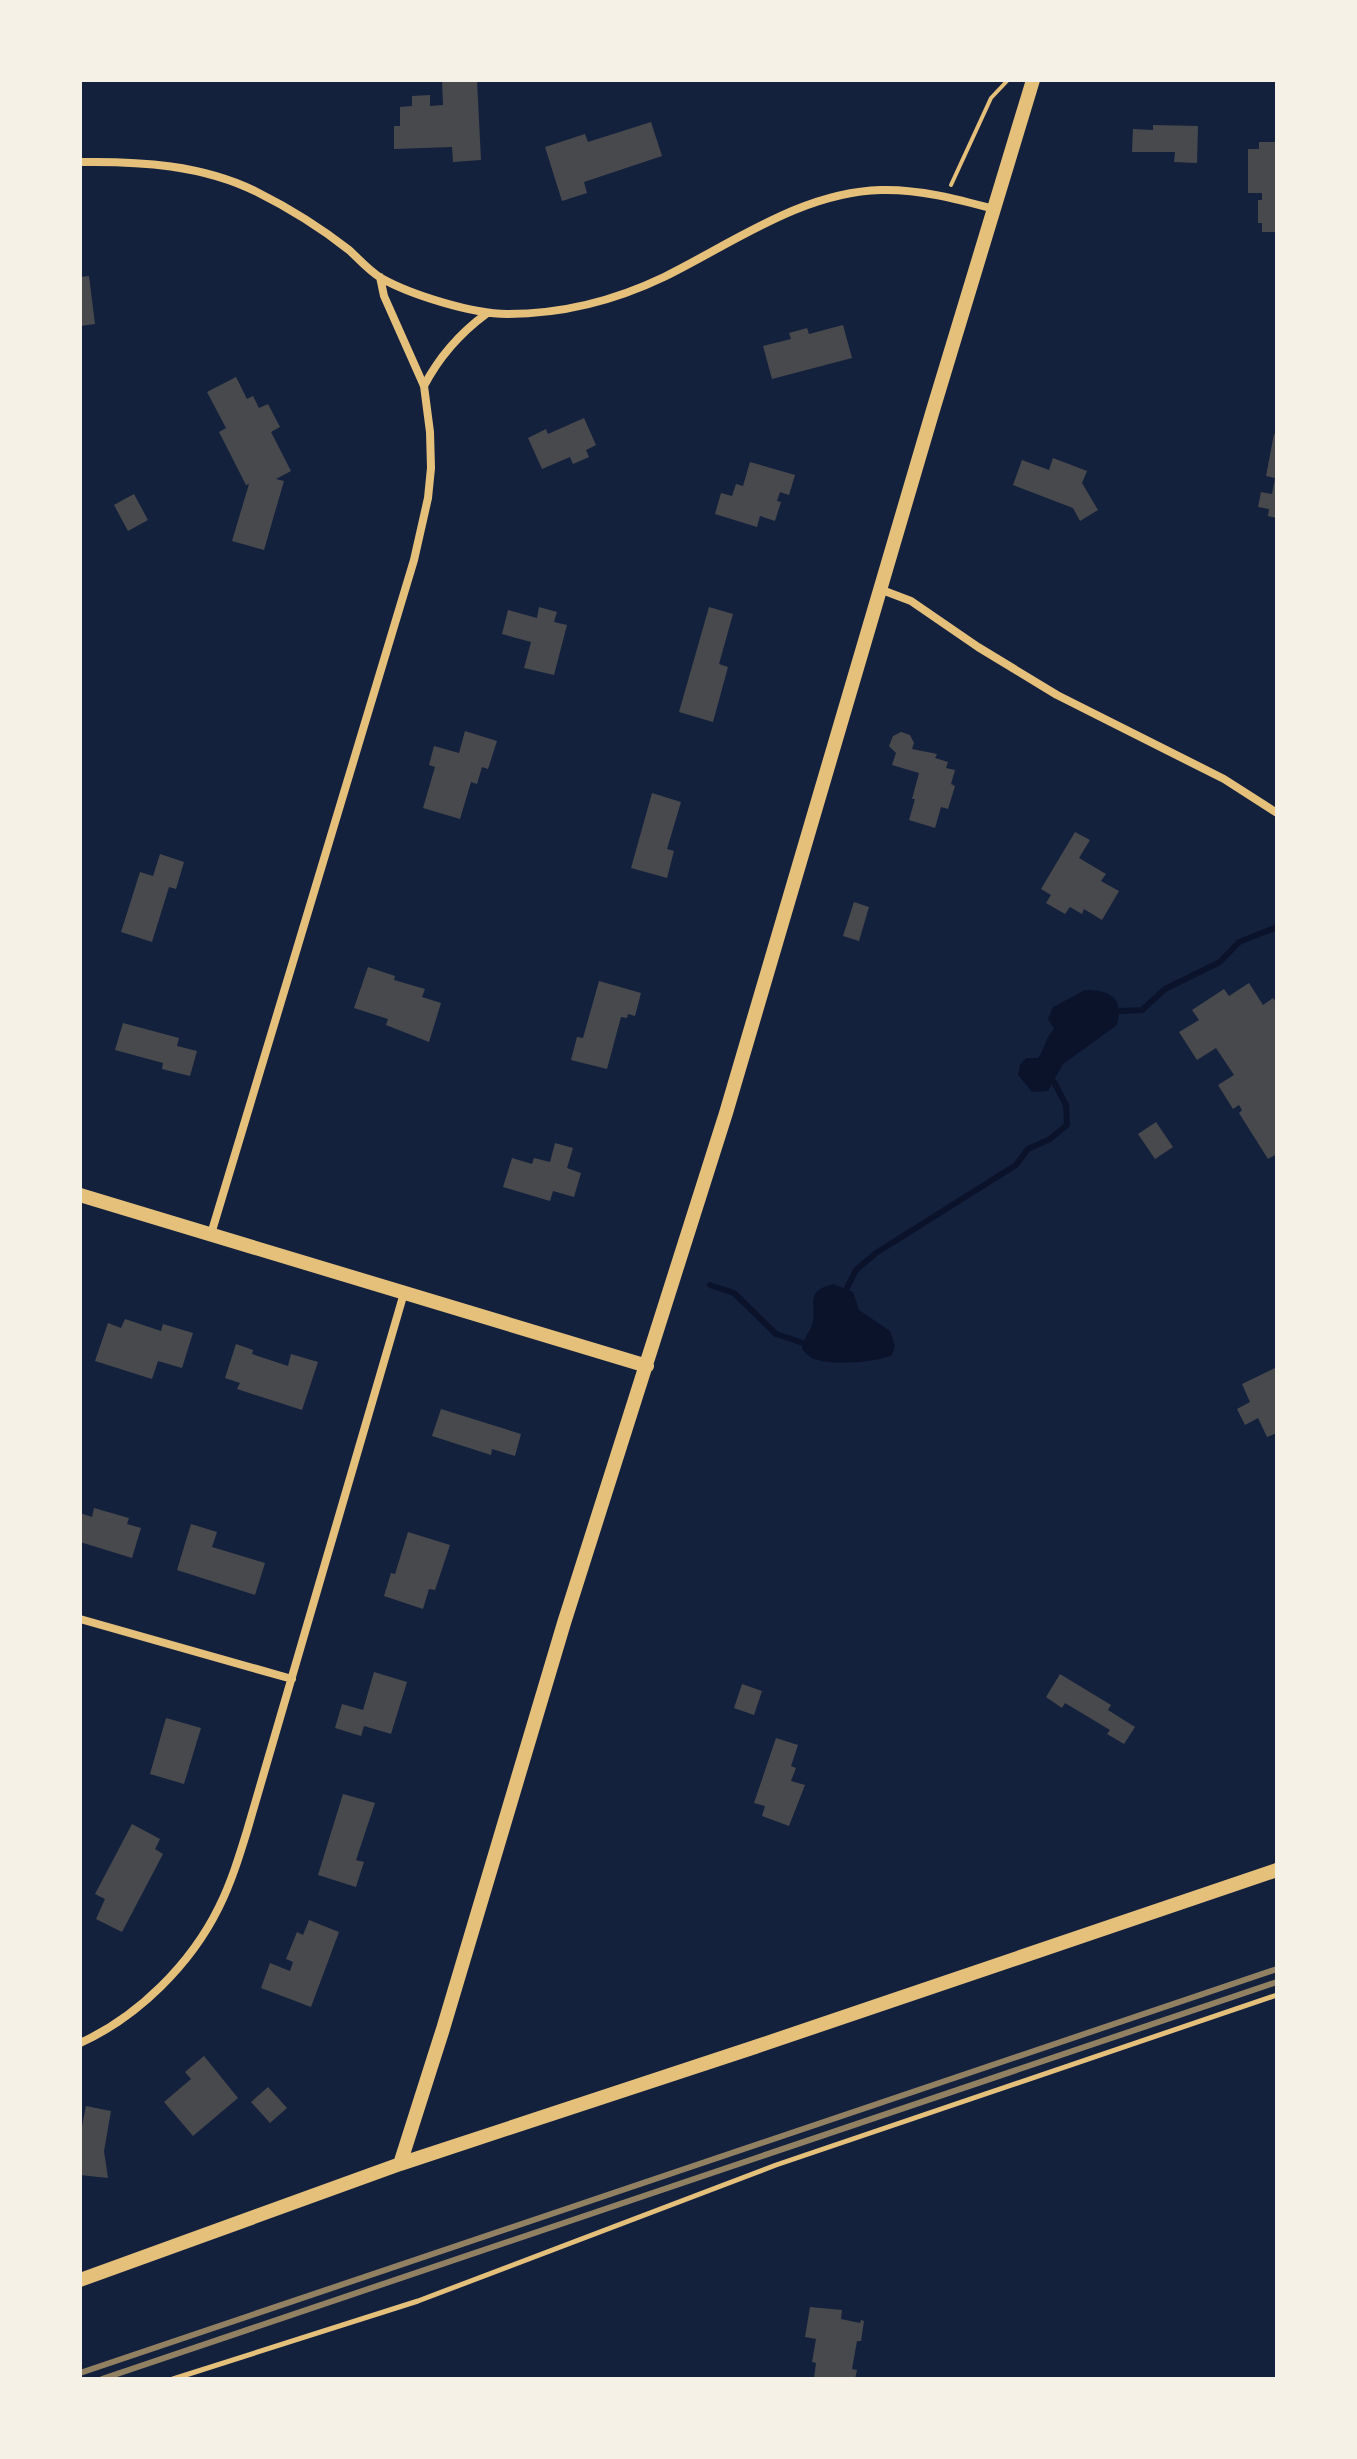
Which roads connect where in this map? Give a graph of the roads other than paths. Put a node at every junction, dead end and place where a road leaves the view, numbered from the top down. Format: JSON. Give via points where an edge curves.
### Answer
{"nodes":[{"id":1,"x":1033,"y":80,"type":"edge"},
{"id":2,"x":80,"y":162,"type":"edge"},
{"id":3,"x":994,"y":209,"type":"junction"},
{"id":4,"x":380,"y":277,"type":"junction"},
{"id":5,"x":486,"y":314,"type":"junction"},
{"id":6,"x":424,"y":386,"type":"junction"},
{"id":7,"x":882,"y":590,"type":"junction"},
{"id":8,"x":1277,"y":813,"type":"edge"},
{"id":9,"x":80,"y":1195,"type":"edge"},
{"id":10,"x":211,"y":1234,"type":"junction"},
{"id":11,"x":404,"y":1293,"type":"junction"},
{"id":12,"x":647,"y":1366,"type":"junction"},
{"id":13,"x":80,"y":1619,"type":"edge"},
{"id":14,"x":292,"y":1679,"type":"junction"},
{"id":15,"x":1277,"y":1870,"type":"edge"},
{"id":16,"x":1277,"y":1995,"type":"edge"},
{"id":17,"x":80,"y":2043,"type":"edge"},
{"id":18,"x":400,"y":2164,"type":"junction"},
{"id":19,"x":80,"y":2280,"type":"edge"},
{"id":20,"x":173,"y":2379,"type":"edge"}],
"edges":[{"from":1,"to":3,"type":"street"},
{"from":2,"to":4,"type":"street","via":[[167,166],[222,178],[294,213]]},
{"from":3,"to":5,"type":"street","via":[[948,196],[882,190],[840,196],[783,215],[614,298],[551,313]]},
{"from":3,"to":7,"type":"street"},
{"from":4,"to":5,"type":"street"},
{"from":4,"to":6,"type":"street"},
{"from":5,"to":6,"type":"street","via":[[450,347]]},
{"from":6,"to":10,"type":"street","via":[[431,468],[422,529]]},
{"from":7,"to":8,"type":"street","via":[[911,601],[1057,695],[1224,779]]},
{"from":7,"to":12,"type":"street"},
{"from":9,"to":10,"type":"street"},
{"from":10,"to":11,"type":"street"},
{"from":11,"to":12,"type":"street"},
{"from":11,"to":14,"type":"street"},
{"from":12,"to":18,"type":"street"},
{"from":13,"to":14,"type":"street"},
{"from":14,"to":17,"type":"street","via":[[218,1911],[174,1972],[122,2019]]},
{"from":15,"to":18,"type":"street"},
{"from":16,"to":20,"type":"lane","via":[[776,2165],[418,2301]]},
{"from":18,"to":19,"type":"street"}]}
